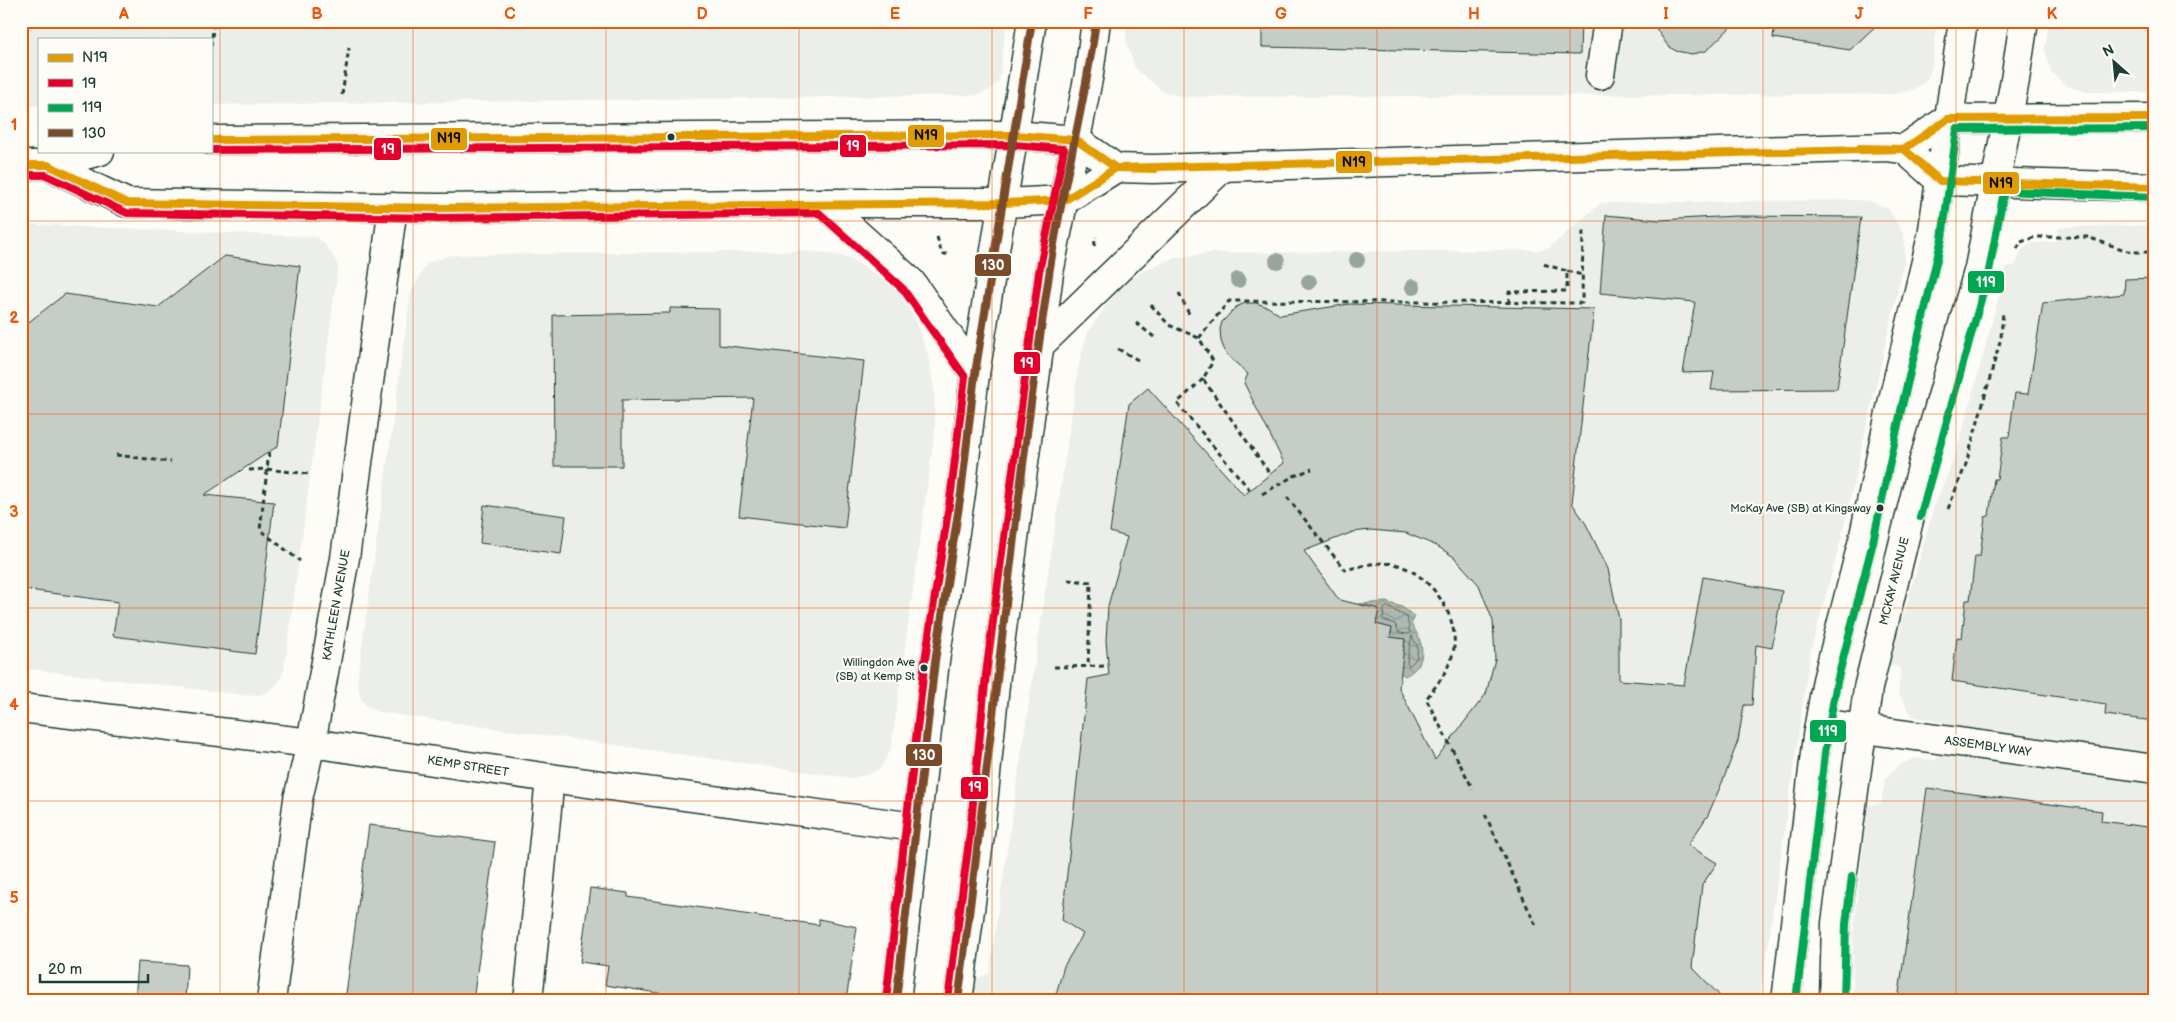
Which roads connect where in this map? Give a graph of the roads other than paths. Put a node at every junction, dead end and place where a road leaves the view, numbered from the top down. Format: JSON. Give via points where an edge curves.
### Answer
{"nodes":[{"id":1,"x":1032,"y":21,"type":"edge"},
{"id":2,"x":1096,"y":21,"type":"edge"},
{"id":3,"x":1608,"y":21,"type":"edge"},
{"id":4,"x":1963,"y":21,"type":"edge"},
{"id":5,"x":2024,"y":21,"type":"edge"},
{"id":6,"x":1600,"y":75,"type":"dead end"},
{"id":7,"x":2155,"y":118,"type":"edge"},
{"id":8,"x":1948,"y":119,"type":"junction"},
{"id":9,"x":2006,"y":119,"type":"junction"},
{"id":10,"x":1014,"y":135,"type":"junction"},
{"id":11,"x":212,"y":140,"type":"edge"},
{"id":12,"x":1076,"y":140,"type":"junction"},
{"id":13,"x":1904,"y":149,"type":"junction"},
{"id":14,"x":96,"y":152,"type":"edge"},
{"id":15,"x":21,"y":165,"type":"edge"},
{"id":16,"x":48,"y":165,"type":"junction"},
{"id":17,"x":1223,"y":167,"type":"junction"},
{"id":18,"x":1116,"y":168,"type":"junction"},
{"id":19,"x":1940,"y":181,"type":"junction"},
{"id":20,"x":1996,"y":181,"type":"junction"},
{"id":21,"x":2155,"y":187,"type":"edge"},
{"id":22,"x":1065,"y":200,"type":"junction"},
{"id":23,"x":823,"y":203,"type":"junction"},
{"id":24,"x":1003,"y":203,"type":"junction"},
{"id":25,"x":393,"y":207,"type":"junction"},
{"id":26,"x":1040,"y":345,"type":"junction"},
{"id":27,"x":975,"y":374,"type":"junction"},
{"id":28,"x":21,"y":708,"type":"edge"},
{"id":29,"x":1820,"y":723,"type":"junction"},
{"id":30,"x":1862,"y":728,"type":"junction"},
{"id":31,"x":311,"y":743,"type":"junction"},
{"id":32,"x":2155,"y":769,"type":"edge"},
{"id":33,"x":550,"y":778,"type":"junction"},
{"id":34,"x":914,"y":827,"type":"junction"},
{"id":35,"x":271,"y":1001,"type":"edge"},
{"id":36,"x":528,"y":1001,"type":"edge"},
{"id":37,"x":896,"y":1001,"type":"edge"},
{"id":38,"x":958,"y":1001,"type":"edge"},
{"id":39,"x":1786,"y":1001,"type":"edge"},
{"id":40,"x":1834,"y":1001,"type":"edge"}],
"edges":[{"from":1,"to":10,"type":"main road"},
{"from":2,"to":12,"type":"main road"},
{"from":3,"to":6,"type":"main road"},
{"from":4,"to":8,"type":"main road"},
{"from":5,"to":9,"type":"main road","name":"MCKAY AVENUE"},
{"from":7,"to":9,"type":"main road"},
{"from":8,"to":9,"type":"main road"},
{"from":8,"to":13,"type":"main road"},
{"from":8,"to":19,"type":"main road"},
{"from":9,"to":20,"type":"main road","name":"MCKAY AVENUE"},
{"from":10,"to":11,"type":"main road"},
{"from":10,"to":12,"type":"main road"},
{"from":10,"to":24,"type":"main road"},
{"from":12,"to":18,"type":"main road"},
{"from":12,"to":22,"type":"main road"},
{"from":13,"to":17,"type":"main road"},
{"from":13,"to":19,"type":"main road"},
{"from":14,"to":16,"type":"main road"},
{"from":15,"to":16,"type":"main road"},
{"from":16,"to":25,"type":"main road","via":[[127,203]]},
{"from":17,"to":18,"type":"main road"},
{"from":17,"to":26,"type":"main road"},
{"from":18,"to":22,"type":"main road"},
{"from":19,"to":20,"type":"main road"},
{"from":19,"to":29,"type":"main road","via":[[1932,236],[1863,540],[1827,680]]},
{"from":20,"to":21,"type":"main road"},
{"from":20,"to":30,"type":"main road","name":"MCKAY AVENUE","via":[[1979,268],[1923,463],[1868,688]]},
{"from":22,"to":24,"type":"main road"},
{"from":22,"to":26,"type":"main road"},
{"from":23,"to":24,"type":"main road"},
{"from":23,"to":25,"type":"main road"},
{"from":23,"to":27,"type":"main road","via":[[910,282]]},
{"from":24,"to":27,"type":"main road"},
{"from":25,"to":31,"type":"main road","name":"KATHLEEN AVENUE","via":[[345,558]]},
{"from":26,"to":38,"type":"main road","via":[[996,675],[980,834]]},
{"from":27,"to":34,"type":"main road"},
{"from":28,"to":31,"type":"main road","name":"KEMP STREET"},
{"from":29,"to":30,"type":"main road","name":"ASSEMBLY WAY"},
{"from":29,"to":39,"type":"main road"},
{"from":30,"to":32,"type":"main road","name":"ASSEMBLY WAY"},
{"from":30,"to":40,"type":"main road","name":"MCKAY AVENUE","via":[[1836,923]]},
{"from":31,"to":33,"type":"main road","name":"KEMP STREET"},
{"from":31,"to":35,"type":"main road","name":"KATHLEEN AVENUE","via":[[298,799]]},
{"from":33,"to":34,"type":"main road","name":"KEMP STREET"},
{"from":33,"to":36,"type":"main road"},
{"from":34,"to":37,"type":"main road"}]}
